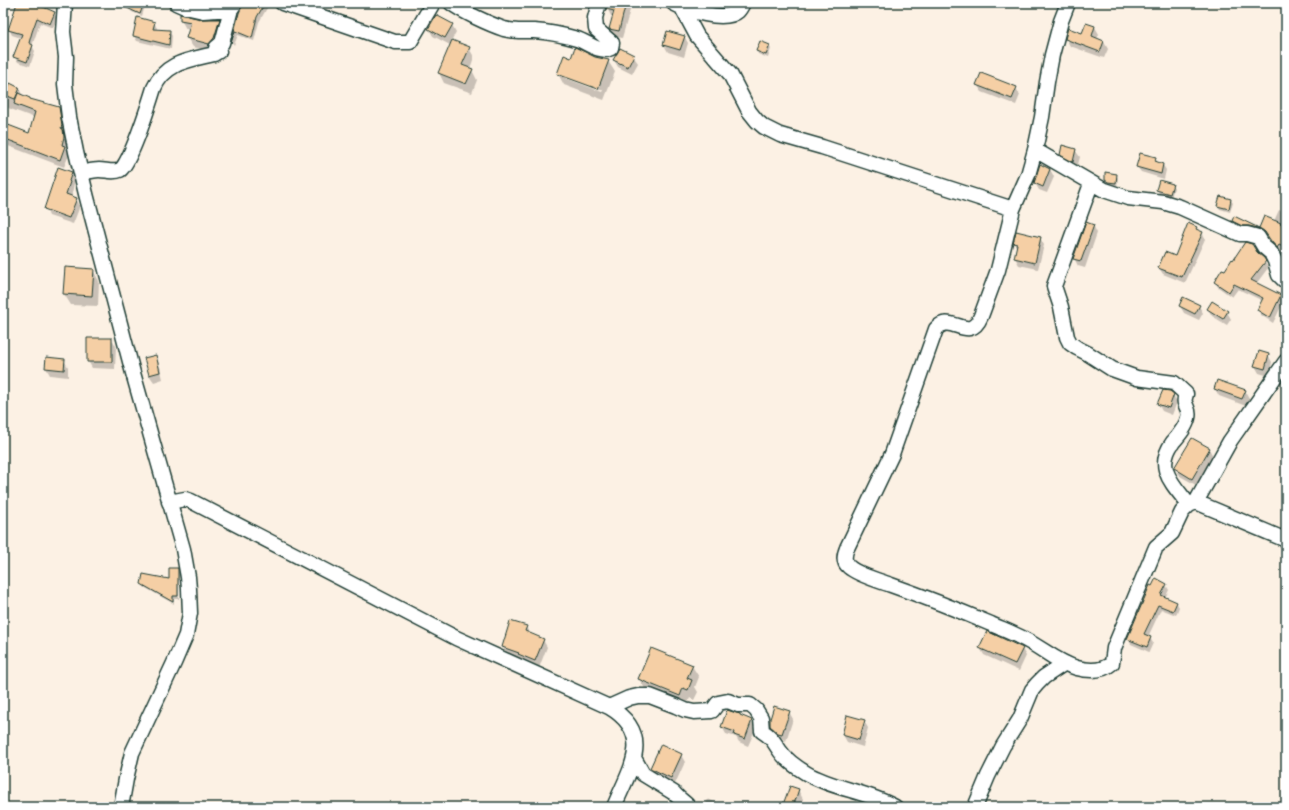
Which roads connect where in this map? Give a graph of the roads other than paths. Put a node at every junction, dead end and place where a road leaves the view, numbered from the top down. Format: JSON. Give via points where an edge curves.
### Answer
{"nodes":[{"id":1,"x":65,"y":3,"type":"edge"},
{"id":2,"x":176,"y":3,"type":"edge"},
{"id":3,"x":282,"y":3,"type":"edge"},
{"id":4,"x":433,"y":3,"type":"edge"},
{"id":5,"x":451,"y":3,"type":"edge"},
{"id":6,"x":599,"y":3,"type":"edge"},
{"id":7,"x":743,"y":3,"type":"edge"},
{"id":8,"x":1068,"y":3,"type":"edge"},
{"id":9,"x":233,"y":6,"type":"edge"},
{"id":10,"x":677,"y":6,"type":"edge"},
{"id":11,"x":1035,"y":150,"type":"junction"},
{"id":12,"x":87,"y":172,"type":"junction"},
{"id":13,"x":1091,"y":184,"type":"junction"},
{"id":14,"x":1013,"y":209,"type":"junction"},
{"id":15,"x":1286,"y":282,"type":"edge"},
{"id":16,"x":1286,"y":361,"type":"edge"},
{"id":17,"x":175,"y":501,"type":"junction"},
{"id":18,"x":1193,"y":503,"type":"junction"},
{"id":19,"x":1286,"y":540,"type":"edge"},
{"id":20,"x":1065,"y":663,"type":"junction"},
{"id":21,"x":609,"y":707,"type":"junction"},
{"id":22,"x":634,"y":758,"type":"junction"},
{"id":23,"x":121,"y":807,"type":"edge"},
{"id":24,"x":614,"y":807,"type":"edge"},
{"id":25,"x":686,"y":807,"type":"edge"},
{"id":26,"x":895,"y":807,"type":"edge"},
{"id":27,"x":975,"y":807,"type":"edge"}],
"edges":[{"from":1,"to":12,"type":"street","via":[[65,84]]},
{"from":2,"to":9,"type":"street","via":[[204,11]]},
{"from":3,"to":4,"type":"street","via":[[404,43],[410,42]]},
{"from":5,"to":6,"type":"street","via":[[501,28],[556,34],[607,50],[611,48],[612,43],[596,29],[594,18]]},
{"from":7,"to":10,"type":"street","via":[[738,11],[723,16]]},
{"from":8,"to":11,"type":"street","via":[[1051,62]]},
{"from":9,"to":12,"type":"street","via":[[222,43],[216,48],[219,51],[183,61],[159,78],[123,168],[115,171]]},
{"from":10,"to":14,"type":"street","via":[[697,36],[730,74],[749,111],[764,127],[780,135],[822,146]]},
{"from":11,"to":13,"type":"street"},
{"from":11,"to":14,"type":"street","via":[[1028,175]]},
{"from":12,"to":17,"type":"street","via":[[133,373]]},
{"from":13,"to":15,"type":"street","via":[[1128,198],[1164,202],[1180,207],[1240,234],[1258,237],[1271,253],[1279,274]]},
{"from":13,"to":18,"type":"street","via":[[1054,286],[1067,337],[1077,348],[1112,369],[1137,378],[1174,383],[1186,394],[1184,402],[1188,409],[1188,418],[1170,447],[1165,465],[1166,475]]},
{"from":14,"to":20,"type":"street","via":[[998,270],[979,322],[971,328],[945,323],[936,329],[892,454],[844,555],[845,562],[852,569],[1024,639]]},
{"from":16,"to":18,"type":"street","via":[[1230,441]]},
{"from":17,"to":21,"type":"street","via":[[191,501],[456,638]]},
{"from":17,"to":23,"type":"street","via":[[188,577],[188,624],[182,645],[132,753]]},
{"from":18,"to":19,"type":"street"},
{"from":18,"to":20,"type":"street","via":[[1182,512],[1172,533],[1156,547],[1114,648],[1112,663],[1099,670],[1085,670]]},
{"from":20,"to":27,"type":"street","via":[[1044,677],[1032,690]]},
{"from":21,"to":22,"type":"street","via":[[625,718],[630,726],[636,743]]},
{"from":21,"to":26,"type":"street","via":[[638,696],[650,696],[694,712],[712,711],[718,703],[728,701],[738,705],[750,705],[762,718],[762,731],[770,736],[781,752],[799,769]]},
{"from":22,"to":24,"type":"street"},
{"from":22,"to":25,"type":"street","via":[[643,774],[674,793],[687,805]]}]}
